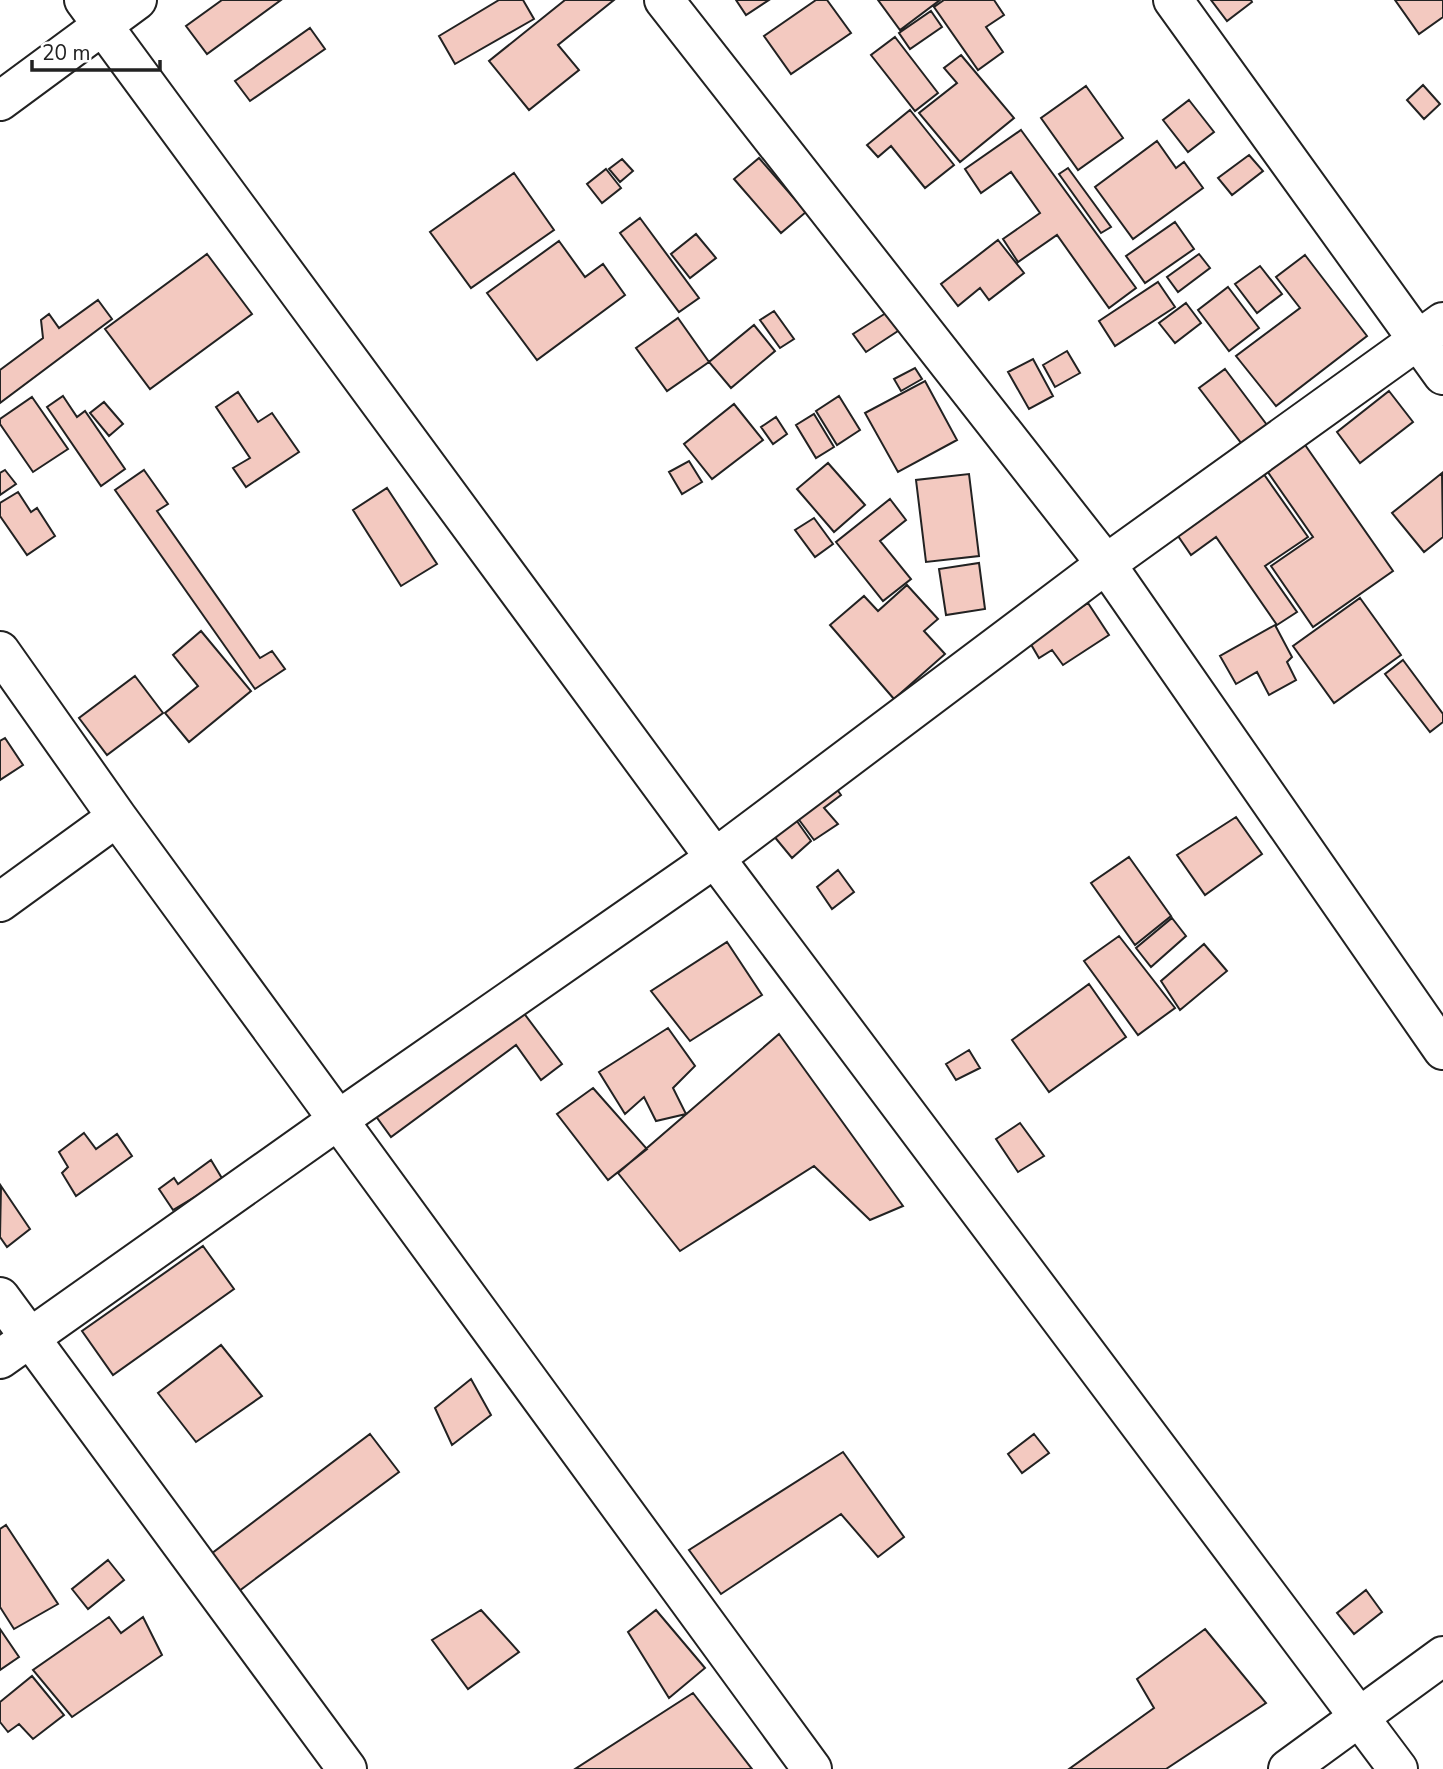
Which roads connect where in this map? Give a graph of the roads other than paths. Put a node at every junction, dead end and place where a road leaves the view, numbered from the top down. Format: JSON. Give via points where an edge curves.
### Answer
{"nodes":[{"id":1,"x":137,"y":0,"type":"edge"},
{"id":2,"x":664,"y":0,"type":"edge"},
{"id":3,"x":1173,"y":0,"type":"edge"},
{"id":4,"x":94,"y":13,"type":"edge"},
{"id":5,"x":0,"y":101,"type":"edge"},
{"id":6,"x":1430,"y":331,"type":"edge"},
{"id":7,"x":1443,"y":375,"type":"edge"},
{"id":8,"x":1105,"y":564,"type":"junction"},
{"id":9,"x":0,"y":651,"type":"edge"},
{"id":10,"x":117,"y":817,"type":"junction"},
{"id":11,"x":715,"y":858,"type":"junction"},
{"id":12,"x":0,"y":902,"type":"edge"},
{"id":13,"x":1443,"y":1050,"type":"edge"},
{"id":14,"x":338,"y":1120,"type":"junction"},
{"id":15,"x":0,"y":1297,"type":"edge"},
{"id":16,"x":14,"y":1349,"type":"edge"},
{"id":17,"x":1443,"y":1656,"type":"edge"},
{"id":18,"x":1360,"y":1717,"type":"junction"},
{"id":19,"x":347,"y":1769,"type":"edge"},
{"id":20,"x":812,"y":1769,"type":"edge"},
{"id":21,"x":1288,"y":1769,"type":"edge"},
{"id":22,"x":1398,"y":1769,"type":"edge"}],
"edges":[{"from":1,"to":4,"type":"street"},
{"from":2,"to":8,"type":"street"},
{"from":3,"to":6,"type":"street"},
{"from":4,"to":5,"type":"street"},
{"from":4,"to":11,"type":"street"},
{"from":6,"to":7,"type":"street"},
{"from":6,"to":8,"type":"street"},
{"from":8,"to":11,"type":"street"},
{"from":8,"to":13,"type":"street"},
{"from":9,"to":10,"type":"street"},
{"from":10,"to":12,"type":"street"},
{"from":10,"to":14,"type":"street"},
{"from":11,"to":14,"type":"street"},
{"from":11,"to":18,"type":"street"},
{"from":14,"to":16,"type":"street"},
{"from":14,"to":20,"type":"street"},
{"from":15,"to":16,"type":"street"},
{"from":16,"to":19,"type":"street"},
{"from":17,"to":18,"type":"street"},
{"from":18,"to":21,"type":"street"},
{"from":18,"to":22,"type":"street"}]}
